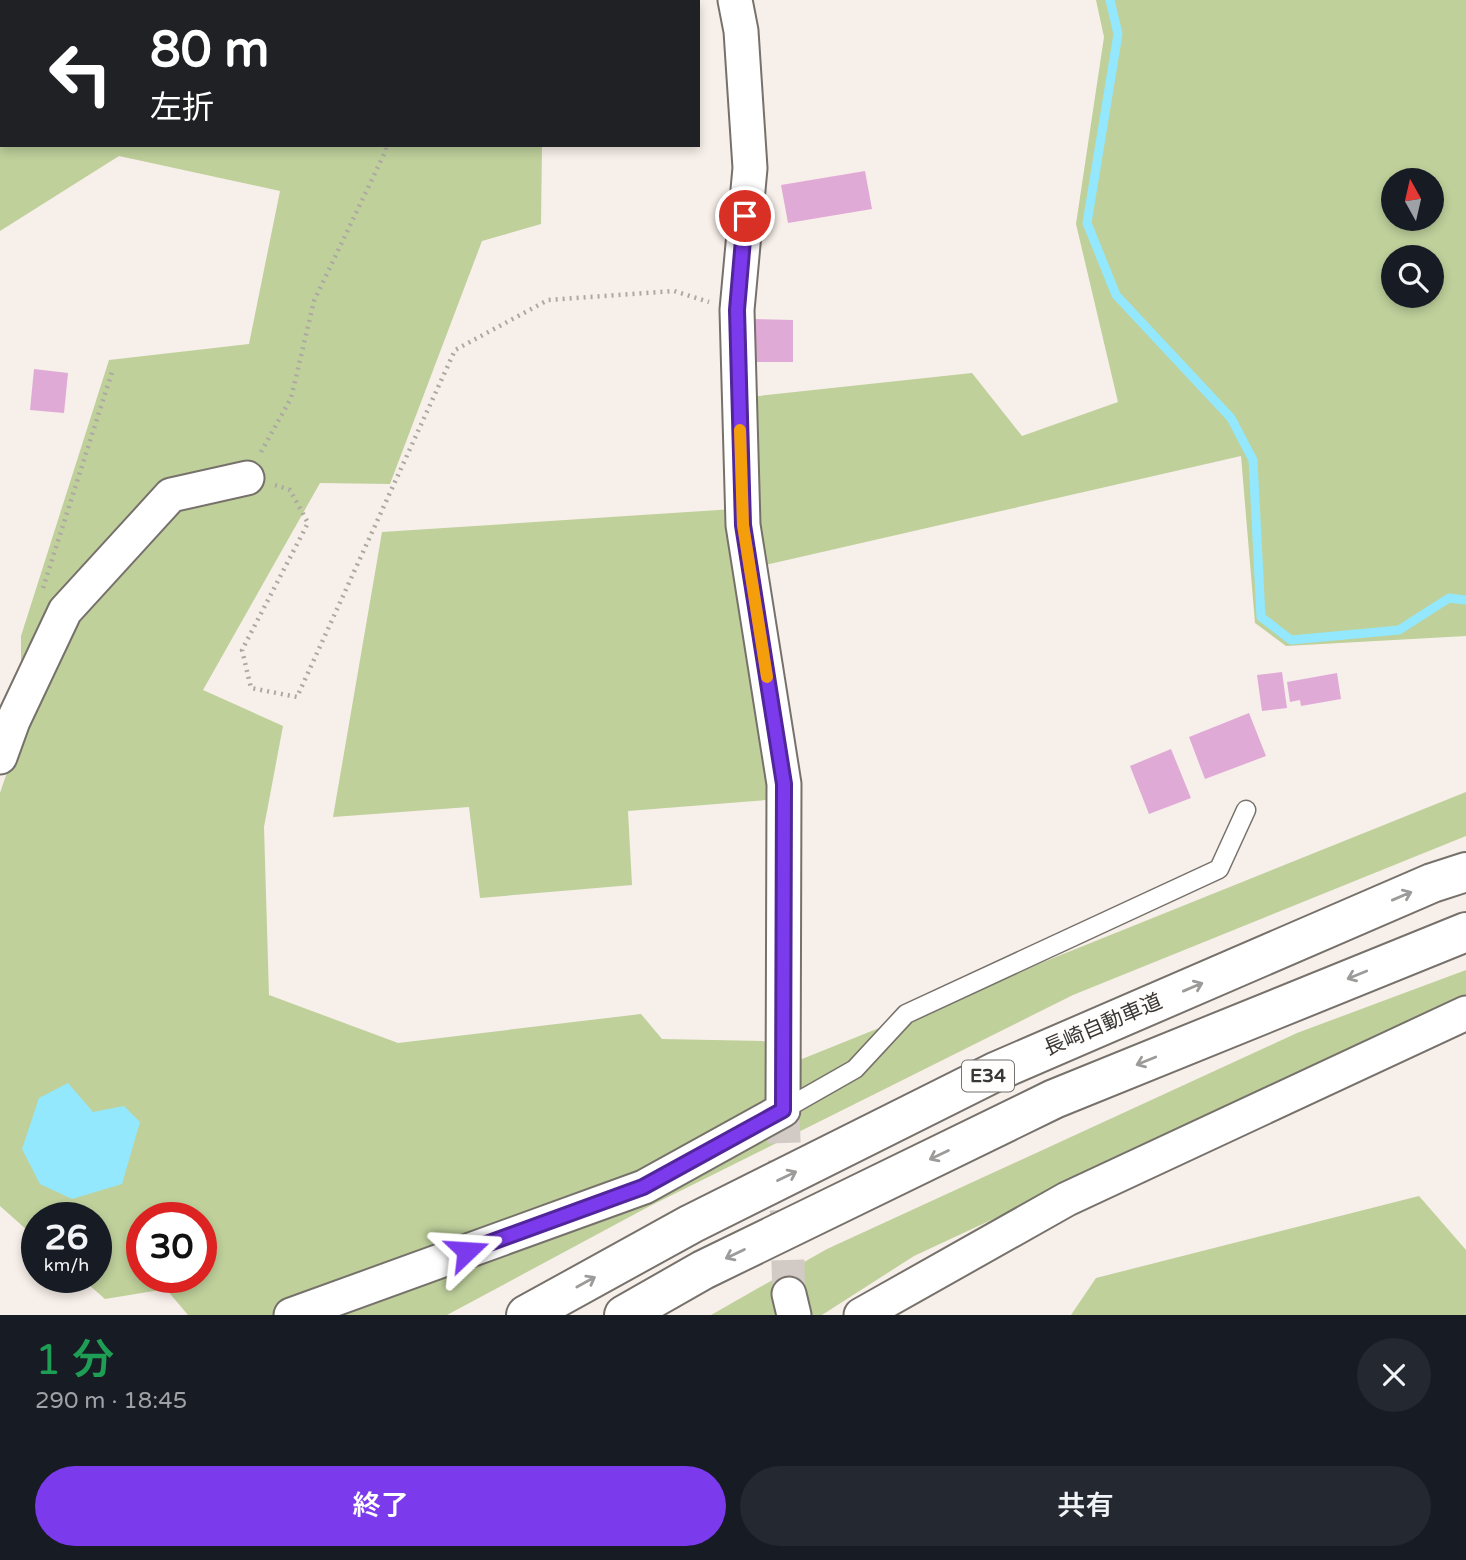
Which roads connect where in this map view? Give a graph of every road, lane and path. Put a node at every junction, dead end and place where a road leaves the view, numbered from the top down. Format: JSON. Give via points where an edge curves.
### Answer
{"nodes":[{"id":1,"x":735,"y":0,"type":"edge"},
{"id":2,"x":386,"y":147,"type":"edge"},
{"id":3,"x":737,"y":310,"type":"junction"},
{"id":4,"x":112,"y":372,"type":"dead end"},
{"id":5,"x":247,"y":478,"type":"junction"},
{"id":6,"x":41,"y":593,"type":"dead end"},
{"id":7,"x":0,"y":757,"type":"edge"},
{"id":8,"x":1246,"y":810,"type":"dead end"},
{"id":9,"x":1466,"y":872,"type":"edge"},
{"id":10,"x":1466,"y":932,"type":"edge"},
{"id":11,"x":1466,"y":1013,"type":"edge"},
{"id":12,"x":783,"y":1110,"type":"junction"},
{"id":13,"x":291,"y":1315,"type":"edge"},
{"id":14,"x":526,"y":1315,"type":"edge"},
{"id":15,"x":624,"y":1315,"type":"edge"},
{"id":16,"x":861,"y":1315,"type":"edge"}],
"edges":[{"from":1,"to":3,"type":"street","via":[[750,168]]},
{"from":2,"to":5,"type":"path","via":[[314,301],[290,398]]},
{"from":3,"to":5,"type":"path","via":[[674,291],[548,300],[455,350],[297,697],[251,688],[242,650],[307,523],[290,490]]},
{"from":3,"to":12,"type":"street","via":[[743,525],[784,784]]},
{"from":4,"to":6,"type":"path"},
{"from":5,"to":7,"type":"street","via":[[171,495],[65,611]]},
{"from":8,"to":12,"type":"lane","via":[[1219,869],[906,1014],[855,1069]]},
{"from":14,"to":9,"type":"highway","name":"長崎自動車道","number":"E34","one_way":true,"via":[[691,1224],[995,1072]]},
{"from":10,"to":15,"type":"highway","number":"E34","one_way":true,"via":[[1054,1099],[703,1270]]},
{"from":11,"to":16,"type":"street","via":[[1067,1199]]},
{"from":12,"to":13,"type":"street","via":[[643,1187]]}]}
